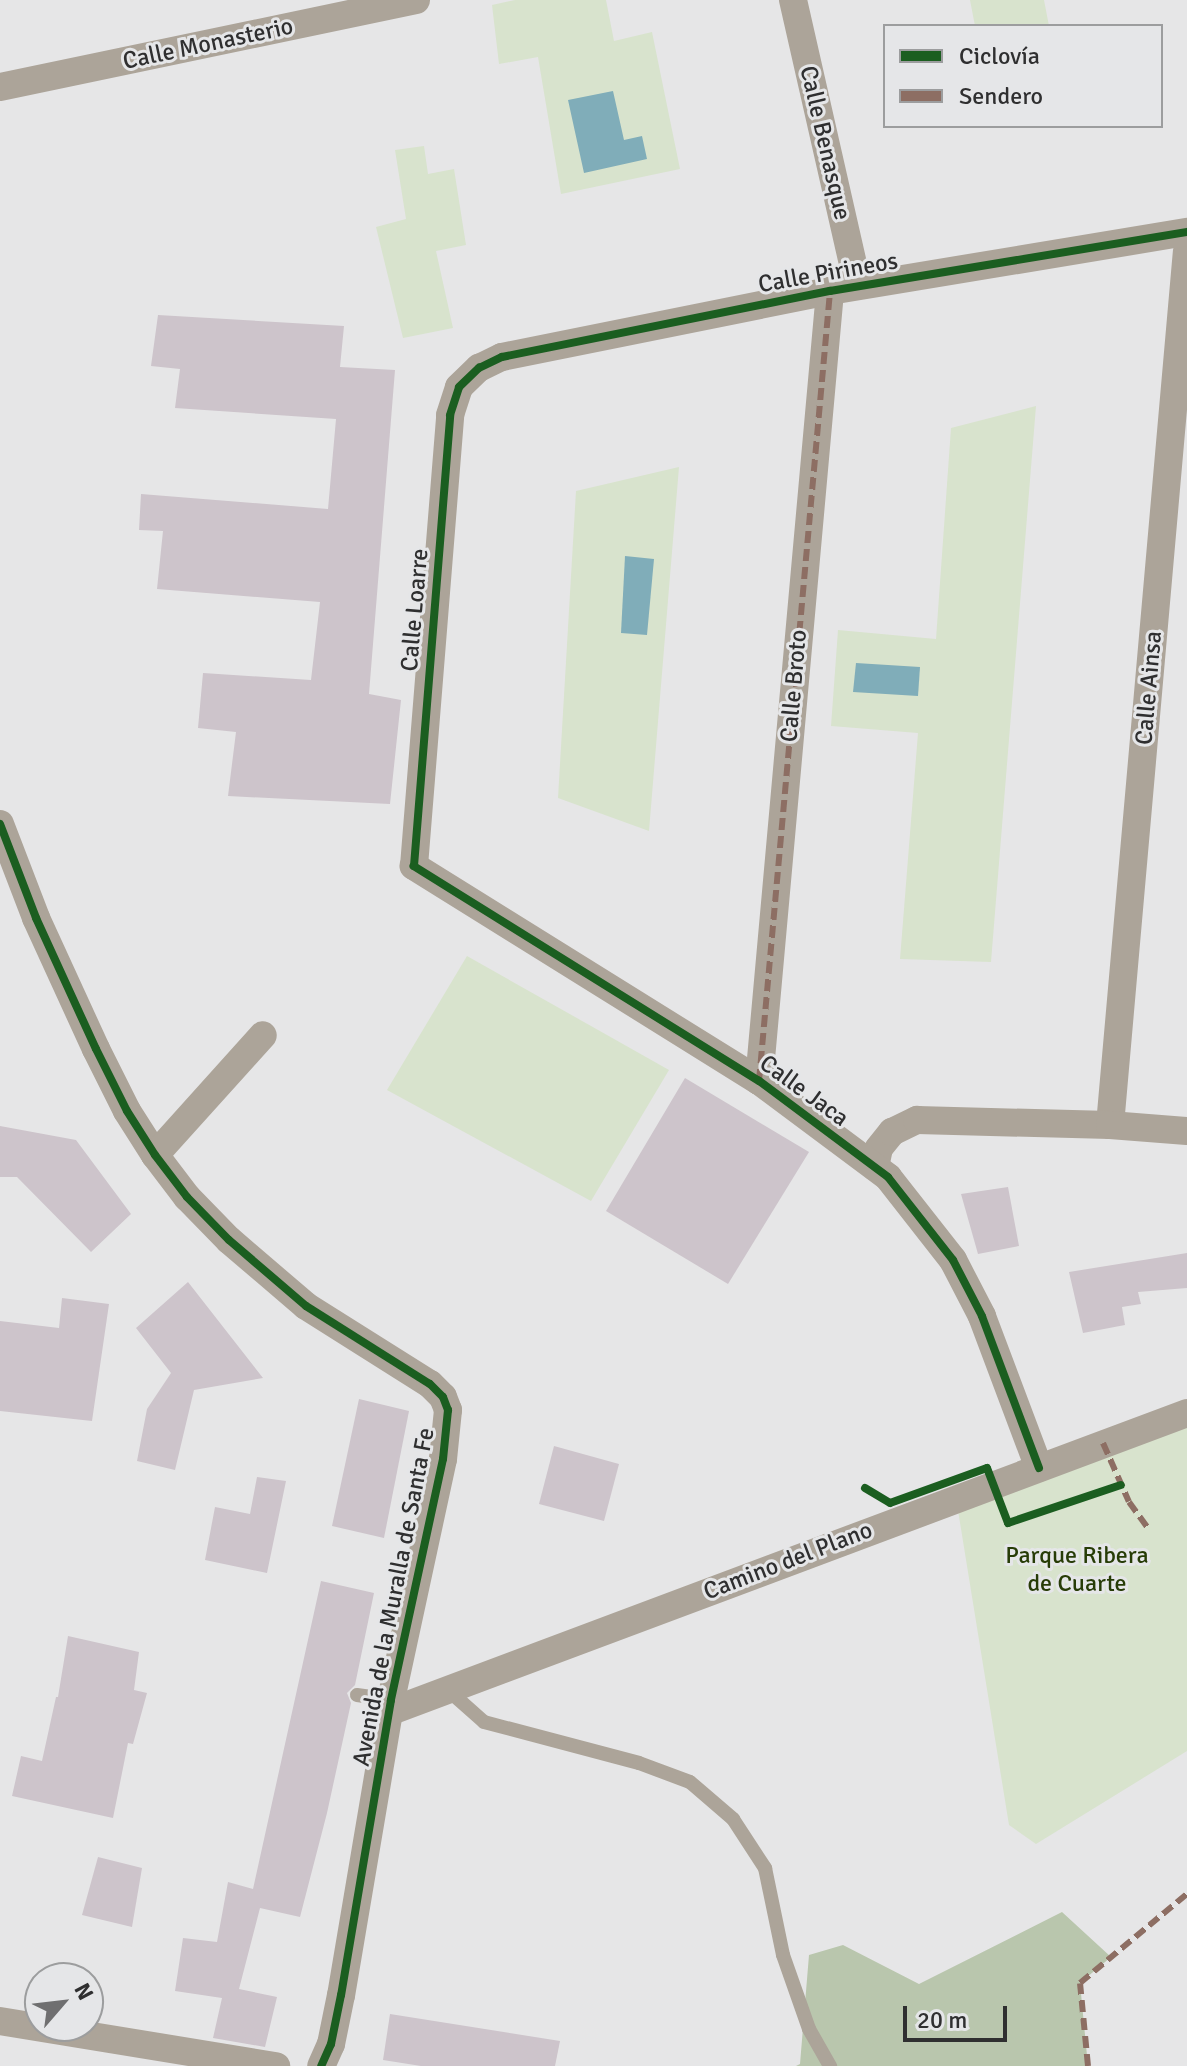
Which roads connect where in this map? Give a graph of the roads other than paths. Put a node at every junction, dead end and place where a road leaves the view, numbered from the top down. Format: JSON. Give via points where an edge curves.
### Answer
{"nodes":[{"id":1,"x":416,"y":0,"type":"edge"},
{"id":2,"x":793,"y":0,"type":"edge"},
{"id":3,"x":0,"y":87,"type":"edge"},
{"id":4,"x":1187,"y":232,"type":"edge"},
{"id":5,"x":1187,"y":251,"type":"edge"},
{"id":6,"x":858,"y":286,"type":"junction"},
{"id":7,"x":830,"y":291,"type":"junction"},
{"id":8,"x":479,"y":368,"type":"joint"},
{"id":9,"x":0,"y":824,"type":"edge"},
{"id":10,"x":414,"y":866,"type":"joint"},
{"id":11,"x":263,"y":1035,"type":"dead end"},
{"id":12,"x":759,"y":1081,"type":"junction"},
{"id":13,"x":1110,"y":1125,"type":"junction"},
{"id":14,"x":1187,"y":1131,"type":"edge"},
{"id":15,"x":155,"y":1155,"type":"junction"},
{"id":16,"x":875,"y":1167,"type":"junction"},
{"id":17,"x":1187,"y":1413,"type":"edge"},
{"id":18,"x":1039,"y":1468,"type":"junction"},
{"id":19,"x":448,"y":1690,"type":"junction"},
{"id":20,"x":357,"y":1695,"type":"dead end"},
{"id":21,"x":390,"y":1706,"type":"junction"},
{"id":22,"x":0,"y":2021,"type":"edge"},
{"id":23,"x":276,"y":2066,"type":"edge"},
{"id":24,"x":321,"y":2066,"type":"edge"},
{"id":25,"x":830,"y":2066,"type":"edge"}],
"edges":[{"from":1,"to":3,"type":"street","name":"Calle Monasterio"},
{"from":2,"to":6,"type":"street","name":"Calle Benasque"},
{"from":4,"to":6,"type":"street","name":"Calle Pirineos"},
{"from":5,"to":13,"type":"street","name":"Calle Ainsa"},
{"from":6,"to":7,"type":"street","name":"Calle Pirineos"},
{"from":7,"to":8,"type":"street","name":"Calle Pirineos","via":[[502,357]]},
{"from":7,"to":12,"type":"street","name":"Calle Broto"},
{"from":8,"to":10,"type":"street","name":"Calle Loarre","via":[[459,387],[450,415]]},
{"from":9,"to":15,"type":"street","name":"Avenida de la Muralla de Santa Fe","via":[[89,1035]]},
{"from":10,"to":12,"type":"street","name":"Calle Jaca"},
{"from":11,"to":15,"type":"street"},
{"from":12,"to":16,"type":"street","name":"Calle Jaca"},
{"from":13,"to":14,"type":"street"},
{"from":13,"to":16,"type":"street","via":[[917,1120],[892,1132],[879,1148]]},
{"from":15,"to":21,"type":"street","name":"Avenida de la Muralla de Santa Fe","via":[[187,1197],[240,1249],[306,1306],[430,1384],[448,1410],[443,1459]]},
{"from":16,"to":18,"type":"street","name":"Calle Jaca","via":[[953,1260],[982,1316]]},
{"from":17,"to":18,"type":"street","name":"Camino del Plano"},
{"from":18,"to":19,"type":"street","name":"Camino del Plano"},
{"from":19,"to":21,"type":"street","name":"Camino del Plano"},
{"from":19,"to":25,"type":"lane","via":[[484,1722],[690,1782],[733,1819],[765,1868],[783,1955],[809,2029]]},
{"from":20,"to":21,"type":"lane"},
{"from":21,"to":24,"type":"street","name":"Avenida de la Muralla de Santa Fe","via":[[341,1995]]},
{"from":22,"to":23,"type":"street"}]}
